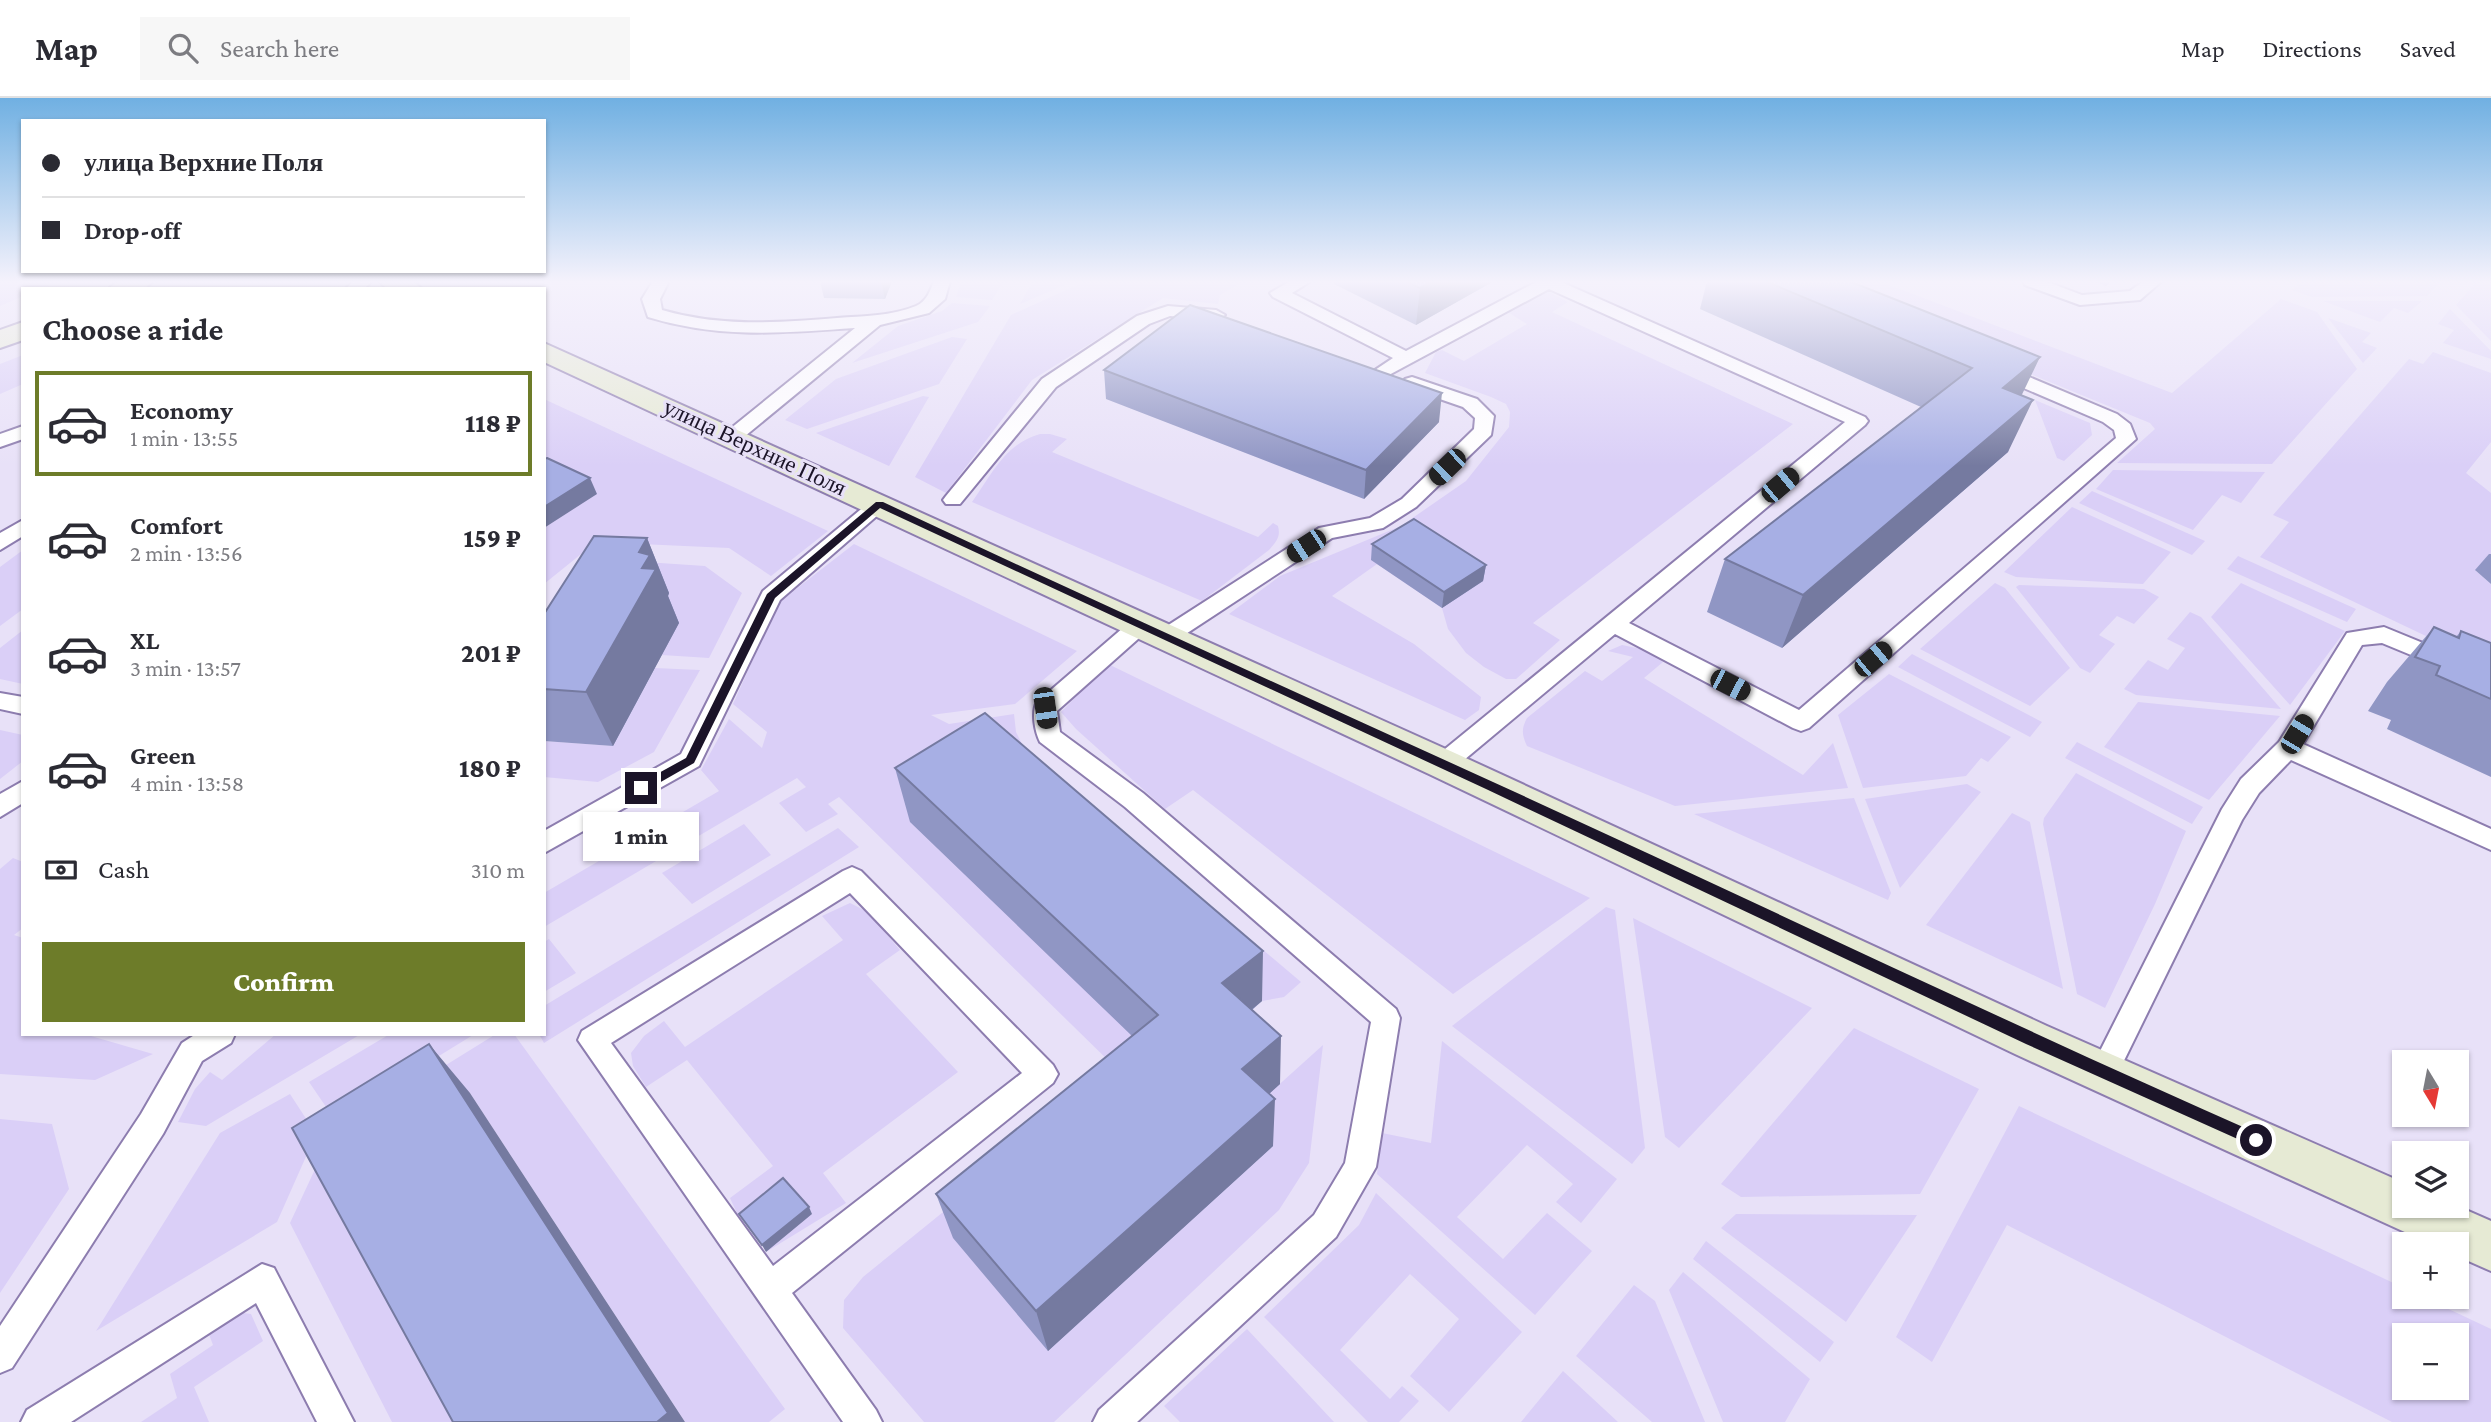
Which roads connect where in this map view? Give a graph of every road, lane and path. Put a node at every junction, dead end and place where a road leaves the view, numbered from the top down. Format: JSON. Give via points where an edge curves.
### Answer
{"nodes":[{"id":1,"x":847,"y":343,"type":"edge"},
{"id":2,"x":1109,"y":343,"type":"edge"},
{"id":3,"x":1376,"y":343,"type":"edge"},
{"id":4,"x":1434,"y":343,"type":"edge"},
{"id":5,"x":1685,"y":343,"type":"edge"},
{"id":6,"x":546,"y":352,"type":"edge"},
{"id":7,"x":1406,"y":358,"type":"junction"},
{"id":8,"x":1976,"y":362,"type":"edge"},
{"id":9,"x":21,"y":433,"type":"edge"},
{"id":10,"x":732,"y":436,"type":"junction"},
{"id":11,"x":0,"y":441,"type":"edge"},
{"id":12,"x":953,"y":500,"type":"dead end"},
{"id":13,"x":879,"y":504,"type":"junction"},
{"id":14,"x":21,"y":527,"type":"edge"},
{"id":15,"x":0,"y":543,"type":"edge"},
{"id":16,"x":1613,"y":624,"type":"junction"},
{"id":17,"x":1152,"y":632,"type":"junction"},
{"id":18,"x":2491,"y":680,"type":"edge"},
{"id":19,"x":0,"y":701,"type":"edge"},
{"id":20,"x":21,"y":706,"type":"edge"},
{"id":21,"x":2288,"y":748,"type":"junction"},
{"id":22,"x":1443,"y":764,"type":"junction"},
{"id":23,"x":21,"y":791,"type":"edge"},
{"id":24,"x":0,"y":807,"type":"edge"},
{"id":25,"x":2491,"y":840,"type":"edge"},
{"id":26,"x":546,"y":842,"type":"edge"},
{"id":27,"x":218,"y":1036,"type":"edge"},
{"id":28,"x":2104,"y":1072,"type":"junction"},
{"id":29,"x":2491,"y":1246,"type":"edge"},
{"id":30,"x":770,"y":1289,"type":"junction"},
{"id":31,"x":0,"y":1356,"type":"edge"},
{"id":32,"x":39,"y":1422,"type":"edge"},
{"id":33,"x":336,"y":1422,"type":"edge"},
{"id":34,"x":864,"y":1422,"type":"edge"},
{"id":35,"x":1111,"y":1422,"type":"edge"}],
"edges":[{"from":1,"to":10,"type":"lane"},
{"from":2,"to":12,"type":"lane","via":[[1049,383]]},
{"from":3,"to":7,"type":"lane"},
{"from":4,"to":7,"type":"lane"},
{"from":5,"to":16,"type":"lane","via":[[1858,421]]},
{"from":6,"to":10,"type":"street","name":"улица Верхние Поля"},
{"from":7,"to":17,"type":"lane","via":[[1375,370],[1470,403],[1485,415],[1484,431],[1409,503],[1376,523],[1326,533]]},
{"from":8,"to":16,"type":"lane","via":[[2110,418],[2123,428],[2126,439],[1801,722]]},
{"from":9,"to":11,"type":"lane"},
{"from":10,"to":13,"type":"street","name":"улица Верхние Поля"},
{"from":13,"to":17,"type":"street","name":"улица Верхние Поля"},
{"from":13,"to":26,"type":"lane","via":[[771,596],[690,760]]},
{"from":14,"to":15,"type":"lane"},
{"from":16,"to":22,"type":"lane"},
{"from":17,"to":22,"type":"street","name":"улица Верхние Поля"},
{"from":17,"to":35,"type":"lane","via":[[1045,708],[1048,736],[1134,800],[1386,1018],[1360,1167],[1325,1226]]},
{"from":18,"to":21,"type":"lane","via":[[2384,635],[2355,638]]},
{"from":19,"to":20,"type":"lane"},
{"from":21,"to":25,"type":"lane"},
{"from":21,"to":28,"type":"lane","via":[[2250,786],[2231,816]]},
{"from":22,"to":28,"type":"street","name":"улица Верхние Поля"},
{"from":23,"to":24,"type":"lane"},
{"from":27,"to":31,"type":"lane","via":[[192,1052],[152,1124]]},
{"from":28,"to":29,"type":"street","name":"улица Верхние Поля"},
{"from":30,"to":30,"type":"lane","via":[[593,1040],[852,878],[1043,1074]]},
{"from":30,"to":34,"type":"lane"},
{"from":32,"to":33,"type":"lane","via":[[262,1280]]}]}
